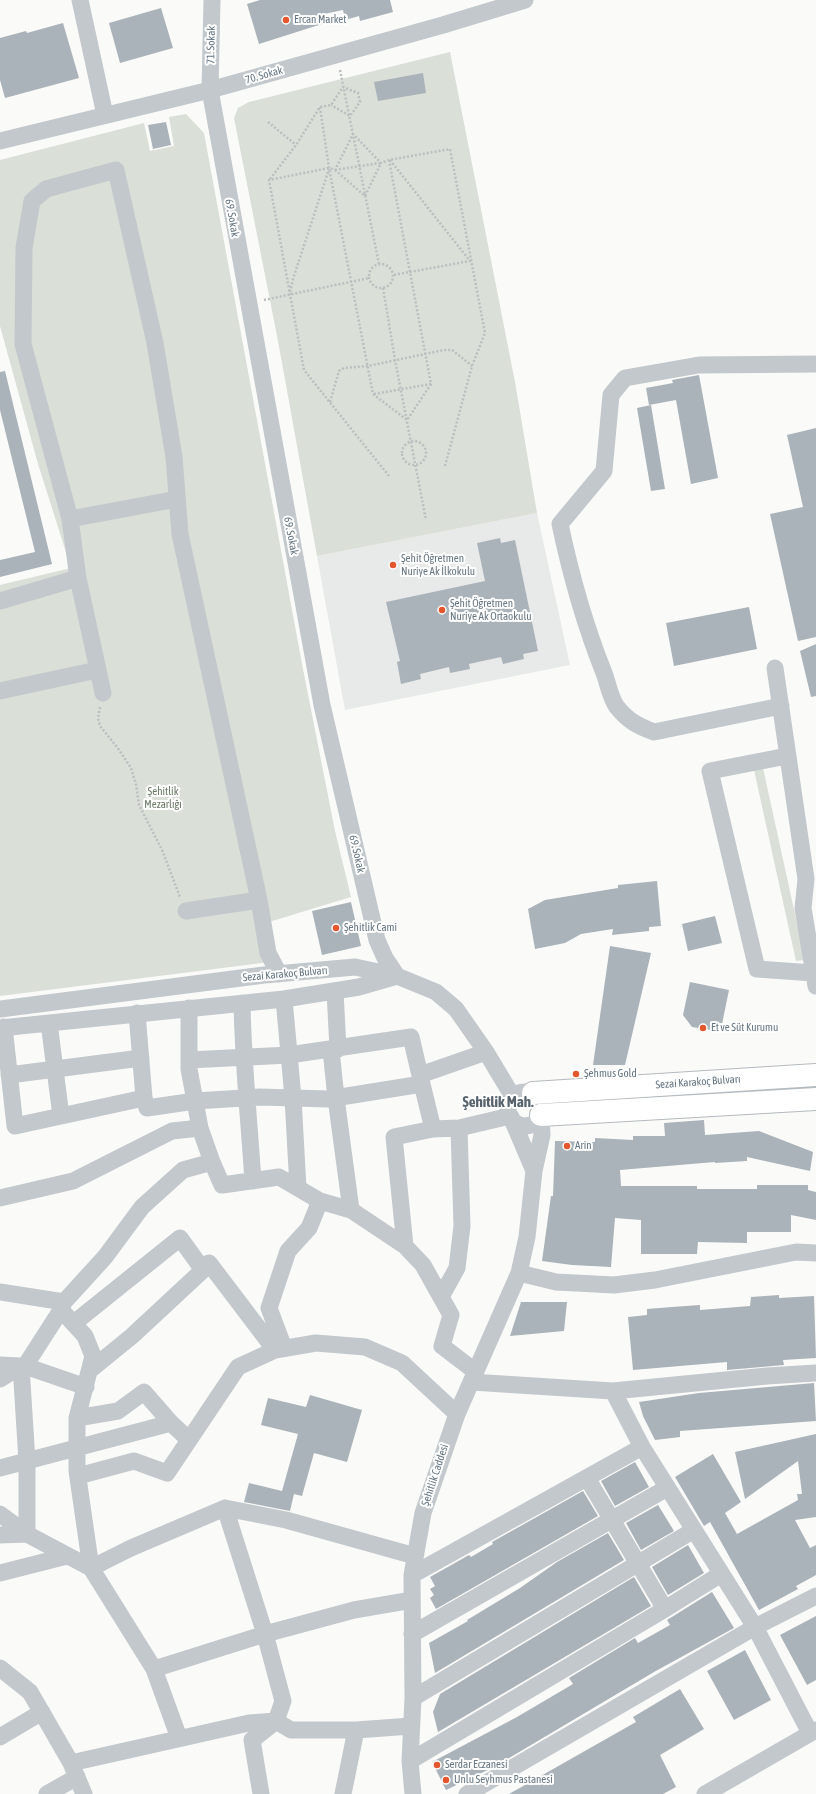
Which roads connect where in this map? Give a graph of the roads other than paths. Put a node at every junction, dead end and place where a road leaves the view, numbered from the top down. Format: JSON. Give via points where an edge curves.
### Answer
{"nodes":[{"id":1,"x":80,"y":0,"type":"edge"},
{"id":2,"x":212,"y":0,"type":"edge"},
{"id":3,"x":525,"y":0,"type":"edge"},
{"id":4,"x":210,"y":90,"type":"junction"},
{"id":5,"x":105,"y":114,"type":"junction"},
{"id":6,"x":0,"y":141,"type":"edge"},
{"id":7,"x":816,"y":364,"type":"edge"},
{"id":8,"x":177,"y":499,"type":"junction"},
{"id":9,"x":70,"y":519,"type":"junction"},
{"id":10,"x":78,"y":578,"type":"junction"},
{"id":11,"x":0,"y":601,"type":"edge"},
{"id":12,"x":775,"y":668,"type":"dead end"},
{"id":13,"x":97,"y":670,"type":"junction"},
{"id":14,"x":0,"y":691,"type":"edge"},
{"id":15,"x":103,"y":693,"type":"road end"},
{"id":16,"x":781,"y":706,"type":"junction"},
{"id":17,"x":787,"y":756,"type":"junction"},
{"id":18,"x":811,"y":877,"type":"edge"},
{"id":19,"x":259,"y":900,"type":"junction"},
{"id":20,"x":186,"y":911,"type":"road end"},
{"id":21,"x":279,"y":974,"type":"junction"},
{"id":22,"x":396,"y":976,"type":"junction"},
{"id":23,"x":815,"y":979,"type":"edge"},
{"id":24,"x":335,"y":991,"type":"junction"},
{"id":25,"x":284,"y":998,"type":"junction"},
{"id":26,"x":242,"y":1003,"type":"junction"},
{"id":27,"x":189,"y":1008,"type":"junction"},
{"id":28,"x":0,"y":1009,"type":"edge"},
{"id":29,"x":137,"y":1013,"type":"junction"},
{"id":30,"x":49,"y":1023,"type":"junction"},
{"id":31,"x":2,"y":1027,"type":"edge"},
{"id":32,"x":334,"y":1050,"type":"junction"},
{"id":33,"x":486,"y":1052,"type":"junction"},
{"id":34,"x":289,"y":1055,"type":"junction"},
{"id":35,"x":242,"y":1057,"type":"junction"},
{"id":36,"x":141,"y":1058,"type":"junction"},
{"id":37,"x":189,"y":1060,"type":"junction"},
{"id":38,"x":56,"y":1069,"type":"junction"},
{"id":39,"x":9,"y":1075,"type":"junction"},
{"id":40,"x":816,"y":1075,"type":"edge"},
{"id":41,"x":421,"y":1080,"type":"junction"},
{"id":42,"x":523,"y":1095,"type":"junction"},
{"id":43,"x":144,"y":1098,"type":"junction"},
{"id":44,"x":248,"y":1098,"type":"junction"},
{"id":45,"x":293,"y":1098,"type":"junction"},
{"id":46,"x":336,"y":1098,"type":"junction"},
{"id":47,"x":816,"y":1099,"type":"edge"},
{"id":48,"x":195,"y":1101,"type":"junction"},
{"id":49,"x":541,"y":1114,"type":"junction"},
{"id":50,"x":61,"y":1116,"type":"junction"},
{"id":51,"x":510,"y":1116,"type":"junction"},
{"id":52,"x":200,"y":1128,"type":"junction"},
{"id":53,"x":460,"y":1128,"type":"junction"},
{"id":54,"x":433,"y":1129,"type":"junction"},
{"id":55,"x":212,"y":1162,"type":"junction"},
{"id":56,"x":534,"y":1171,"type":"junction"},
{"id":57,"x":253,"y":1181,"type":"junction"},
{"id":58,"x":298,"y":1188,"type":"junction"},
{"id":59,"x":0,"y":1198,"type":"edge"},
{"id":60,"x":320,"y":1201,"type":"junction"},
{"id":61,"x":351,"y":1210,"type":"junction"},
{"id":62,"x":405,"y":1246,"type":"junction"},
{"id":63,"x":816,"y":1253,"type":"edge"},
{"id":64,"x":203,"y":1270,"type":"junction"},
{"id":65,"x":519,"y":1273,"type":"junction"},
{"id":66,"x":0,"y":1289,"type":"edge"},
{"id":67,"x":441,"y":1297,"type":"junction"},
{"id":68,"x":63,"y":1306,"type":"junction"},
{"id":69,"x":74,"y":1323,"type":"junction"},
{"id":70,"x":279,"y":1349,"type":"junction"},
{"id":71,"x":0,"y":1366,"type":"edge"},
{"id":72,"x":23,"y":1366,"type":"junction"},
{"id":73,"x":816,"y":1374,"type":"edge"},
{"id":74,"x":474,"y":1377,"type":"junction"},
{"id":75,"x":0,"y":1379,"type":"edge"},
{"id":76,"x":88,"y":1379,"type":"junction"},
{"id":77,"x":613,"y":1391,"type":"junction"},
{"id":78,"x":457,"y":1414,"type":"junction"},
{"id":79,"x":77,"y":1418,"type":"junction"},
{"id":80,"x":171,"y":1423,"type":"junction"},
{"id":81,"x":188,"y":1440,"type":"junction"},
{"id":82,"x":642,"y":1447,"type":"junction"},
{"id":83,"x":78,"y":1448,"type":"junction"},
{"id":84,"x":27,"y":1461,"type":"junction"},
{"id":85,"x":0,"y":1468,"type":"edge"},
{"id":86,"x":78,"y":1476,"type":"junction"},
{"id":87,"x":586,"y":1478,"type":"junction"},
{"id":88,"x":667,"y":1488,"type":"junction"},
{"id":89,"x":225,"y":1508,"type":"junction"},
{"id":90,"x":0,"y":1514,"type":"edge"},
{"id":91,"x":611,"y":1520,"type":"junction"},
{"id":92,"x":694,"y":1530,"type":"junction"},
{"id":93,"x":27,"y":1534,"type":"junction"},
{"id":94,"x":0,"y":1535,"type":"edge"},
{"id":95,"x":67,"y":1556,"type":"junction"},
{"id":96,"x":415,"y":1556,"type":"junction"},
{"id":97,"x":638,"y":1564,"type":"junction"},
{"id":98,"x":91,"y":1568,"type":"junction"},
{"id":99,"x":0,"y":1573,"type":"edge"},
{"id":100,"x":721,"y":1574,"type":"junction"},
{"id":101,"x":412,"y":1575,"type":"junction"},
{"id":102,"x":816,"y":1596,"type":"edge"},
{"id":103,"x":412,"y":1600,"type":"junction"},
{"id":104,"x":665,"y":1609,"type":"junction"},
{"id":105,"x":755,"y":1627,"type":"junction"},
{"id":106,"x":265,"y":1634,"type":"junction"},
{"id":107,"x":412,"y":1634,"type":"junction"},
{"id":108,"x":0,"y":1668,"type":"edge"},
{"id":109,"x":154,"y":1669,"type":"junction"},
{"id":110,"x":413,"y":1698,"type":"junction"},
{"id":111,"x":42,"y":1712,"type":"junction"},
{"id":112,"x":276,"y":1721,"type":"junction"},
{"id":113,"x":411,"y":1726,"type":"junction"},
{"id":114,"x":356,"y":1730,"type":"junction"},
{"id":115,"x":813,"y":1731,"type":"edge"},
{"id":116,"x":0,"y":1737,"type":"edge"},
{"id":117,"x":179,"y":1738,"type":"junction"},
{"id":118,"x":410,"y":1761,"type":"junction"},
{"id":119,"x":74,"y":1770,"type":"junction"},
{"id":120,"x":47,"y":1794,"type":"edge"},
{"id":121,"x":84,"y":1794,"type":"edge"},
{"id":122,"x":261,"y":1794,"type":"edge"},
{"id":123,"x":343,"y":1794,"type":"edge"},
{"id":124,"x":413,"y":1794,"type":"edge"},
{"id":125,"x":467,"y":1794,"type":"edge"},
{"id":126,"x":705,"y":1794,"type":"edge"}],
"edges":[{"from":1,"to":5,"type":"street"},
{"from":2,"to":4,"type":"street","name":"71. Sokak"},
{"from":3,"to":4,"type":"street","name":"70. Sokak"},
{"from":4,"to":5,"type":"street","name":"70. Sokak"},
{"from":4,"to":22,"type":"street","name":"69. Sokak","via":[[322,705],[377,940],[384,958]]},
{"from":5,"to":6,"type":"street","name":"70. Sokak"},
{"from":7,"to":16,"type":"street","via":[[699,365],[625,378],[611,395],[604,471],[560,524],[582,616],[597,656],[616,706],[636,726],[654,732]]},
{"from":8,"to":9,"type":"street"},
{"from":8,"to":9,"type":"street","via":[[174,457],[154,343],[116,170],[46,189],[32,201],[24,248],[22,344]]},
{"from":8,"to":19,"type":"street","via":[[180,534]]},
{"from":9,"to":10,"type":"street"},
{"from":10,"to":11,"type":"street"},
{"from":10,"to":13,"type":"street"},
{"from":12,"to":16,"type":"street"},
{"from":13,"to":14,"type":"street"},
{"from":13,"to":15,"type":"street"},
{"from":16,"to":17,"type":"street"},
{"from":17,"to":18,"type":"street"},
{"from":17,"to":23,"type":"street","via":[[710,771],[757,969]]},
{"from":18,"to":23,"type":"street","via":[[803,908]]},
{"from":19,"to":20,"type":"street"},
{"from":19,"to":21,"type":"street","via":[[268,953]]},
{"from":21,"to":22,"type":"street","name":"Sezai Karakoç Bulvarı","via":[[355,967]]},
{"from":21,"to":28,"type":"street","name":"Sezai Karakoç Bulvarı"},
{"from":22,"to":24,"type":"street","via":[[359,988]]},
{"from":22,"to":33,"type":"street","name":"Sezai Karakoç Bulvarı","via":[[436,992],[456,1009]]},
{"from":24,"to":25,"type":"street"},
{"from":24,"to":32,"type":"street"},
{"from":25,"to":26,"type":"street"},
{"from":25,"to":34,"type":"street"},
{"from":26,"to":27,"type":"street"},
{"from":26,"to":35,"type":"street"},
{"from":27,"to":29,"type":"street"},
{"from":27,"to":37,"type":"street"},
{"from":29,"to":30,"type":"street"},
{"from":29,"to":36,"type":"street"},
{"from":30,"to":31,"type":"street"},
{"from":30,"to":38,"type":"street"},
{"from":31,"to":39,"type":"street"},
{"from":32,"to":34,"type":"street"},
{"from":32,"to":41,"type":"street","via":[[411,1037]]},
{"from":32,"to":46,"type":"street"},
{"from":33,"to":41,"type":"street"},
{"from":33,"to":42,"type":"street","name":"Sezai Karakoç Bulvarı"},
{"from":34,"to":35,"type":"street"},
{"from":34,"to":45,"type":"street"},
{"from":35,"to":37,"type":"street"},
{"from":35,"to":44,"type":"street"},
{"from":36,"to":38,"type":"street"},
{"from":36,"to":43,"type":"street"},
{"from":37,"to":48,"type":"street"},
{"from":38,"to":39,"type":"street"},
{"from":38,"to":50,"type":"street"},
{"from":39,"to":50,"type":"street","via":[[14,1126]]},
{"from":40,"to":42,"type":"main road","name":"Sezai Karakoç Bulvarı"},
{"from":41,"to":46,"type":"street"},
{"from":41,"to":54,"type":"street"},
{"from":42,"to":49,"type":"street","via":[[537,1096],[542,1105]]},
{"from":42,"to":51,"type":"street","via":[[509,1106]]},
{"from":43,"to":48,"type":"street","via":[[147,1108]]},
{"from":43,"to":50,"type":"street"},
{"from":44,"to":45,"type":"street"},
{"from":44,"to":48,"type":"street"},
{"from":44,"to":57,"type":"street"},
{"from":45,"to":46,"type":"street"},
{"from":45,"to":58,"type":"street"},
{"from":46,"to":61,"type":"street"},
{"from":47,"to":49,"type":"main road","name":"Sezai Karakoç Bulvarı"},
{"from":48,"to":52,"type":"street"},
{"from":49,"to":51,"type":"street","via":[[539,1119],[530,1125],[519,1124]]},
{"from":49,"to":56,"type":"street","name":"Şehitlik Caddesi","via":[[542,1135]]},
{"from":51,"to":53,"type":"street"},
{"from":51,"to":56,"type":"street"},
{"from":52,"to":55,"type":"street"},
{"from":52,"to":59,"type":"street","via":[[172,1130],[73,1181]]},
{"from":53,"to":54,"type":"street"},
{"from":53,"to":67,"type":"street","via":[[462,1226],[457,1268]]},
{"from":54,"to":62,"type":"street","via":[[394,1137]]},
{"from":55,"to":57,"type":"street","via":[[222,1185]]},
{"from":55,"to":68,"type":"street","via":[[183,1170],[142,1207],[105,1257]]},
{"from":56,"to":65,"type":"street","name":"Şehitlik Caddesi","via":[[527,1237]]},
{"from":57,"to":58,"type":"street","via":[[279,1177]]},
{"from":58,"to":60,"type":"street"},
{"from":60,"to":61,"type":"street"},
{"from":60,"to":70,"type":"street","via":[[309,1228],[288,1251],[269,1308]]},
{"from":61,"to":62,"type":"street"},
{"from":62,"to":67,"type":"street","via":[[423,1265]]},
{"from":63,"to":65,"type":"street","via":[[796,1252],[655,1280],[614,1285],[556,1282]]},
{"from":64,"to":69,"type":"street","via":[[180,1238]]},
{"from":64,"to":70,"type":"street","via":[[209,1263]]},
{"from":64,"to":76,"type":"street"},
{"from":65,"to":74,"type":"street","name":"Şehitlik Caddesi"},
{"from":66,"to":68,"type":"street"},
{"from":67,"to":74,"type":"street","via":[[451,1315],[442,1346]]},
{"from":68,"to":69,"type":"street"},
{"from":68,"to":72,"type":"street"},
{"from":69,"to":76,"type":"street","via":[[85,1336],[93,1356]]},
{"from":70,"to":78,"type":"street","via":[[316,1343],[365,1347],[402,1363]]},
{"from":70,"to":81,"type":"street","via":[[238,1367]]},
{"from":71,"to":72,"type":"street"},
{"from":72,"to":75,"type":"street"},
{"from":72,"to":76,"type":"street"},
{"from":72,"to":84,"type":"street"},
{"from":73,"to":77,"type":"street"},
{"from":74,"to":77,"type":"street"},
{"from":74,"to":78,"type":"street","name":"Şehitlik Caddesi"},
{"from":76,"to":79,"type":"street"},
{"from":77,"to":82,"type":"street"},
{"from":78,"to":96,"type":"street","name":"Şehitlik Caddesi","via":[[423,1513]]},
{"from":79,"to":80,"type":"street","via":[[118,1411],[144,1392]]},
{"from":79,"to":83,"type":"street"},
{"from":80,"to":81,"type":"street"},
{"from":80,"to":83,"type":"street"},
{"from":81,"to":86,"type":"street","via":[[167,1473],[134,1461]]},
{"from":82,"to":87,"type":"street"},
{"from":82,"to":88,"type":"street"},
{"from":83,"to":84,"type":"street"},
{"from":83,"to":86,"type":"street"},
{"from":84,"to":85,"type":"street"},
{"from":84,"to":93,"type":"street"},
{"from":86,"to":98,"type":"street"},
{"from":87,"to":91,"type":"street"},
{"from":87,"to":101,"type":"street"},
{"from":88,"to":91,"type":"street"},
{"from":88,"to":92,"type":"street"},
{"from":89,"to":96,"type":"street","via":[[286,1520]]},
{"from":89,"to":98,"type":"street"},
{"from":89,"to":106,"type":"street"},
{"from":90,"to":93,"type":"street"},
{"from":91,"to":97,"type":"street"},
{"from":91,"to":107,"type":"street"},
{"from":92,"to":97,"type":"street"},
{"from":92,"to":100,"type":"street"},
{"from":93,"to":94,"type":"street"},
{"from":93,"to":95,"type":"street"},
{"from":95,"to":98,"type":"street"},
{"from":95,"to":99,"type":"street"},
{"from":96,"to":101,"type":"street","name":"Şehitlik Caddesi"},
{"from":97,"to":104,"type":"street"},
{"from":97,"to":110,"type":"street"},
{"from":98,"to":109,"type":"street"},
{"from":100,"to":104,"type":"street"},
{"from":100,"to":105,"type":"street"},
{"from":101,"to":103,"type":"street","name":"Şehitlik Caddesi"},
{"from":102,"to":105,"type":"street"},
{"from":103,"to":106,"type":"street","via":[[354,1610]]},
{"from":103,"to":107,"type":"street","name":"Şehitlik Caddesi"},
{"from":104,"to":118,"type":"street"},
{"from":105,"to":115,"type":"street"},
{"from":105,"to":125,"type":"street"},
{"from":106,"to":109,"type":"street"},
{"from":106,"to":112,"type":"street","via":[[283,1701]]},
{"from":107,"to":110,"type":"street","name":"Şehitlik Caddesi"},
{"from":108,"to":111,"type":"street","via":[[30,1692]]},
{"from":109,"to":117,"type":"street"},
{"from":110,"to":113,"type":"street","name":"Şehitlik Caddesi"},
{"from":111,"to":116,"type":"street"},
{"from":111,"to":119,"type":"street"},
{"from":112,"to":114,"type":"street","via":[[291,1730]]},
{"from":112,"to":117,"type":"street","via":[[249,1723]]},
{"from":112,"to":122,"type":"street","via":[[252,1740]]},
{"from":113,"to":114,"type":"street"},
{"from":113,"to":118,"type":"street","name":"Şehitlik Caddesi"},
{"from":114,"to":123,"type":"street"},
{"from":115,"to":126,"type":"street"},
{"from":117,"to":119,"type":"street"},
{"from":118,"to":124,"type":"street","name":"Şehitlik Caddesi"},
{"from":119,"to":120,"type":"street"},
{"from":119,"to":121,"type":"street"}]}
